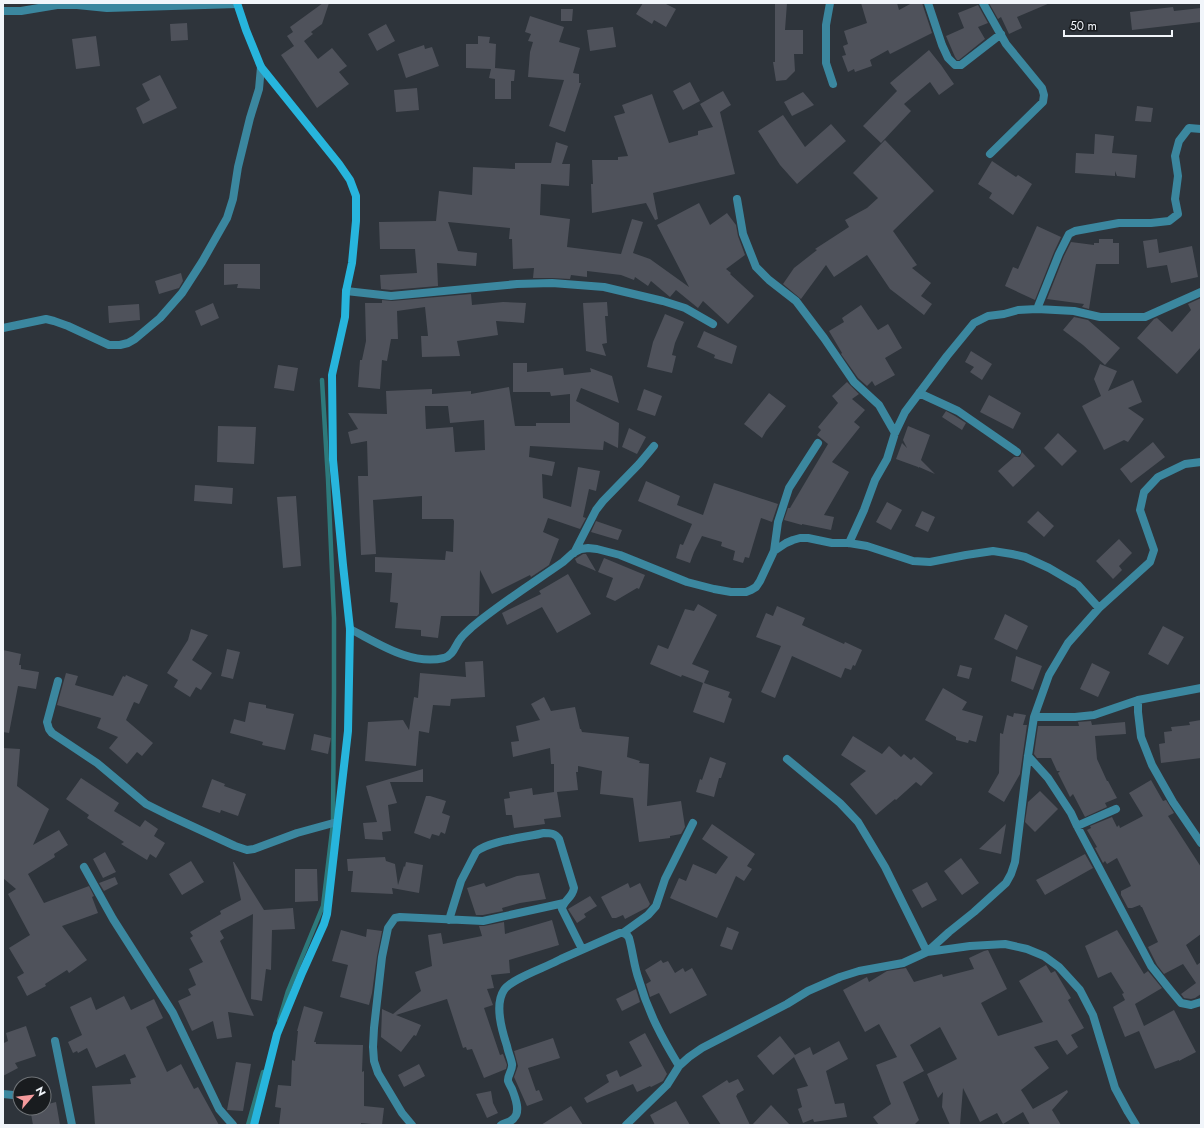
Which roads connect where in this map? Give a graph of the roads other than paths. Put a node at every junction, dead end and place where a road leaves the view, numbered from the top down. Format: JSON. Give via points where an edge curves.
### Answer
{"nodes":[{"id":1,"x":830,"y":3,"type":"edge"},
{"id":2,"x":928,"y":3,"type":"edge"},
{"id":3,"x":982,"y":3,"type":"edge"},
{"id":4,"x":237,"y":4,"type":"edge"},
{"id":5,"x":3,"y":11,"type":"edge"},
{"id":6,"x":1001,"y":34,"type":"junction"},
{"id":7,"x":261,"y":68,"type":"junction"},
{"id":8,"x":833,"y":84,"type":"dead end"},
{"id":9,"x":1201,"y":129,"type":"edge"},
{"id":10,"x":990,"y":154,"type":"dead end"},
{"id":11,"x":737,"y":199,"type":"dead end"},
{"id":12,"x":346,"y":291,"type":"junction"},
{"id":13,"x":1201,"y":292,"type":"edge"},
{"id":14,"x":1037,"y":309,"type":"junction"},
{"id":15,"x":713,"y":324,"type":"dead end"},
{"id":16,"x":3,"y":328,"type":"edge"},
{"id":17,"x":919,"y":393,"type":"junction"},
{"id":18,"x":895,"y":433,"type":"junction"},
{"id":19,"x":818,"y":443,"type":"dead end"},
{"id":20,"x":654,"y":446,"type":"dead end"},
{"id":21,"x":1017,"y":452,"type":"dead end"},
{"id":22,"x":1201,"y":462,"type":"edge"},
{"id":23,"x":849,"y":543,"type":"junction"},
{"id":24,"x":774,"y":551,"type":"junction"},
{"id":25,"x":573,"y":553,"type":"junction"},
{"id":26,"x":1099,"y":608,"type":"junction"},
{"id":27,"x":350,"y":629,"type":"junction"},
{"id":28,"x":58,"y":681,"type":"dead end"},
{"id":29,"x":1201,"y":688,"type":"edge"},
{"id":30,"x":1138,"y":700,"type":"junction"},
{"id":31,"x":1034,"y":717,"type":"junction"},
{"id":32,"x":1028,"y":756,"type":"junction"},
{"id":33,"x":787,"y":759,"type":"dead end"},
{"id":34,"x":1116,"y":809,"type":"dead end"},
{"id":35,"x":337,"y":822,"type":"junction"},
{"id":36,"x":693,"y":823,"type":"dead end"},
{"id":37,"x":1077,"y":826,"type":"junction"},
{"id":38,"x":1201,"y":843,"type":"edge"},
{"id":39,"x":84,"y":867,"type":"dead end"},
{"id":40,"x":564,"y":903,"type":"junction"},
{"id":41,"x":449,"y":920,"type":"junction"},
{"id":42,"x":624,"y":932,"type":"junction"},
{"id":43,"x":582,"y":949,"type":"junction"},
{"id":44,"x":926,"y":952,"type":"junction"},
{"id":45,"x":1201,"y":1002,"type":"edge"},
{"id":46,"x":55,"y":1041,"type":"dead end"},
{"id":47,"x":679,"y":1066,"type":"junction"},
{"id":48,"x":72,"y":1125,"type":"edge"},
{"id":49,"x":233,"y":1125,"type":"edge"},
{"id":50,"x":254,"y":1125,"type":"edge"},
{"id":51,"x":412,"y":1125,"type":"edge"},
{"id":52,"x":501,"y":1125,"type":"edge"},
{"id":53,"x":626,"y":1125,"type":"edge"},
{"id":54,"x":1136,"y":1125,"type":"edge"}],
"edges":[{"from":1,"to":8,"type":"street","via":[[826,25],[826,63]]},
{"from":2,"to":6,"type":"street","via":[[942,45],[954,65],[961,65]]},
{"from":3,"to":6,"type":"street"},
{"from":4,"to":5,"type":"street","via":[[107,8],[77,5]]},
{"from":4,"to":7,"type":"street"},
{"from":6,"to":10,"type":"street","via":[[1010,49],[1038,82],[1044,95],[1043,102]]},
{"from":7,"to":12,"type":"street","via":[[350,180],[356,196],[356,221]]},
{"from":7,"to":16,"type":"street","via":[[259,89],[227,218],[182,293],[160,318],[135,339],[120,345],[109,345],[46,319]]},
{"from":9,"to":14,"type":"street","via":[[1189,128],[1179,141],[1175,198],[1178,214],[1169,221],[1119,223],[1069,234]]},
{"from":11,"to":18,"type":"street","via":[[743,234],[756,267],[796,301],[854,382],[879,405]]},
{"from":12,"to":15,"type":"street","via":[[390,296],[517,284],[552,283],[604,287],[685,308]]},
{"from":12,"to":27,"type":"street","via":[[345,317],[332,375],[332,429]]},
{"from":13,"to":14,"type":"street","via":[[1145,317],[1100,317],[1074,311]]},
{"from":14,"to":17,"type":"street","via":[[988,316],[974,322]]},
{"from":17,"to":18,"type":"street","via":[[905,412]]},
{"from":17,"to":21,"type":"street","via":[[958,411]]},
{"from":18,"to":23,"type":"street","via":[[887,459],[875,480]]},
{"from":19,"to":24,"type":"street","via":[[789,488],[778,522]]},
{"from":20,"to":25,"type":"street","via":[[596,510]]},
{"from":22,"to":26,"type":"street","via":[[1185,464],[1158,477],[1144,492],[1140,510],[1154,550],[1150,562]]},
{"from":23,"to":24,"type":"street","via":[[800,538]]},
{"from":23,"to":26,"type":"street","via":[[913,561],[930,562],[993,551],[1025,557],[1078,585]]},
{"from":24,"to":25,"type":"street","via":[[756,587],[746,592],[731,592],[686,582],[620,555],[597,549],[588,548]]},
{"from":25,"to":27,"type":"street","via":[[472,628],[452,653],[445,657],[418,659],[402,655]]},
{"from":26,"to":31,"type":"street","via":[[1068,643],[1049,675]]},
{"from":27,"to":35,"type":"street","via":[[348,731]]},
{"from":28,"to":35,"type":"street","via":[[48,722],[49,729],[97,762],[146,804],[247,850]]},
{"from":29,"to":30,"type":"street"},
{"from":30,"to":31,"type":"street","via":[[1094,715]]},
{"from":30,"to":38,"type":"street","via":[[1141,738],[1152,765]]},
{"from":31,"to":32,"type":"street"},
{"from":32,"to":37,"type":"street","via":[[1048,778]]},
{"from":32,"to":44,"type":"street","via":[[1015,862],[1011,874],[1006,883]]},
{"from":33,"to":44,"type":"street","via":[[840,803],[858,822],[885,868]]},
{"from":34,"to":37,"type":"street"},
{"from":35,"to":50,"type":"street","via":[[327,914],[277,1034]]},
{"from":36,"to":42,"type":"street","via":[[665,880],[656,906]]},
{"from":37,"to":45,"type":"street","via":[[1151,966],[1181,1002]]},
{"from":39,"to":49,"type":"street","via":[[113,919],[173,1013],[219,1109]]},
{"from":40,"to":41,"type":"street","via":[[483,921]]},
{"from":40,"to":41,"type":"street","via":[[571,898],[574,888],[569,869],[558,837],[552,833],[544,833],[492,844],[476,852],[461,881]]},
{"from":40,"to":43,"type":"street","via":[[562,907],[565,917]]},
{"from":41,"to":51,"type":"street","via":[[395,918],[388,928],[382,957],[374,1028],[374,1062],[402,1113]]},
{"from":42,"to":43,"type":"street"},
{"from":42,"to":47,"type":"street","via":[[629,938],[638,980],[652,1017]]},
{"from":43,"to":52,"type":"street","via":[[512,982],[501,995],[499,1002],[502,1032],[512,1064],[508,1081],[517,1114],[515,1118]]},
{"from":44,"to":47,"type":"street","via":[[903,963],[840,977],[808,991],[702,1048]]},
{"from":44,"to":54,"type":"street","via":[[1005,944],[1044,956],[1059,967],[1080,990],[1093,1015],[1115,1088]]},
{"from":46,"to":48,"type":"street"},
{"from":47,"to":53,"type":"street","via":[[667,1085]]}]}
